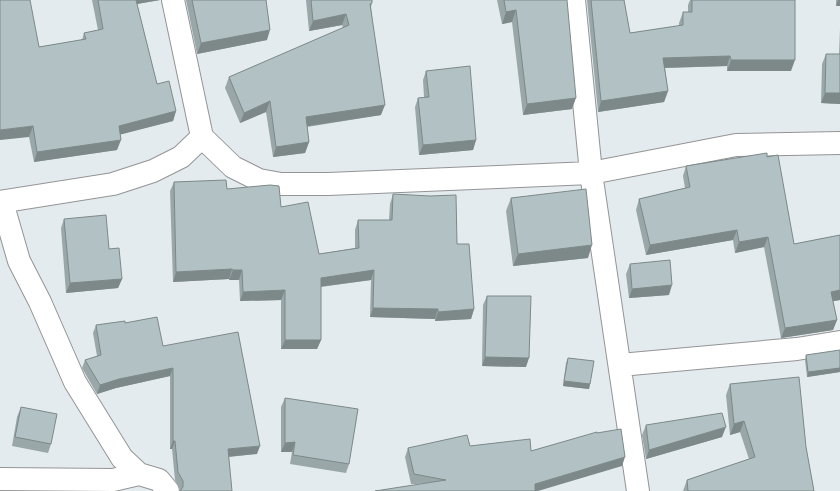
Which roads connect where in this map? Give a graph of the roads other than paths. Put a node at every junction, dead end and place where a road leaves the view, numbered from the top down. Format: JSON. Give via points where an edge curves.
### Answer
{"nodes":[{"id":1,"x":173,"y":0,"type":"edge"},
{"id":2,"x":574,"y":0,"type":"edge"},
{"id":3,"x":202,"y":137,"type":"junction"},
{"id":4,"x":840,"y":144,"type":"edge"},
{"id":5,"x":591,"y":173,"type":"junction"},
{"id":6,"x":1,"y":202,"type":"edge"},
{"id":7,"x":840,"y":342,"type":"edge"},
{"id":8,"x":620,"y":365,"type":"junction"},
{"id":9,"x":139,"y":474,"type":"junction"},
{"id":10,"x":0,"y":479,"type":"edge"},
{"id":11,"x":168,"y":491,"type":"edge"},
{"id":12,"x":638,"y":491,"type":"edge"}],
"edges":[{"from":1,"to":3,"type":"street"},
{"from":2,"to":5,"type":"street"},
{"from":3,"to":5,"type":"street","via":[[233,167],[259,180],[281,184]]},
{"from":3,"to":6,"type":"street","via":[[181,157],[153,171],[113,184]]},
{"from":4,"to":5,"type":"street","via":[[736,145]]},
{"from":5,"to":8,"type":"street"},
{"from":6,"to":9,"type":"street","via":[[19,261],[75,382],[122,458]]},
{"from":7,"to":8,"type":"street","via":[[797,349]]},
{"from":8,"to":12,"type":"street"},
{"from":9,"to":10,"type":"street","via":[[113,480]]},
{"from":9,"to":11,"type":"street","via":[[159,480]]}]}
